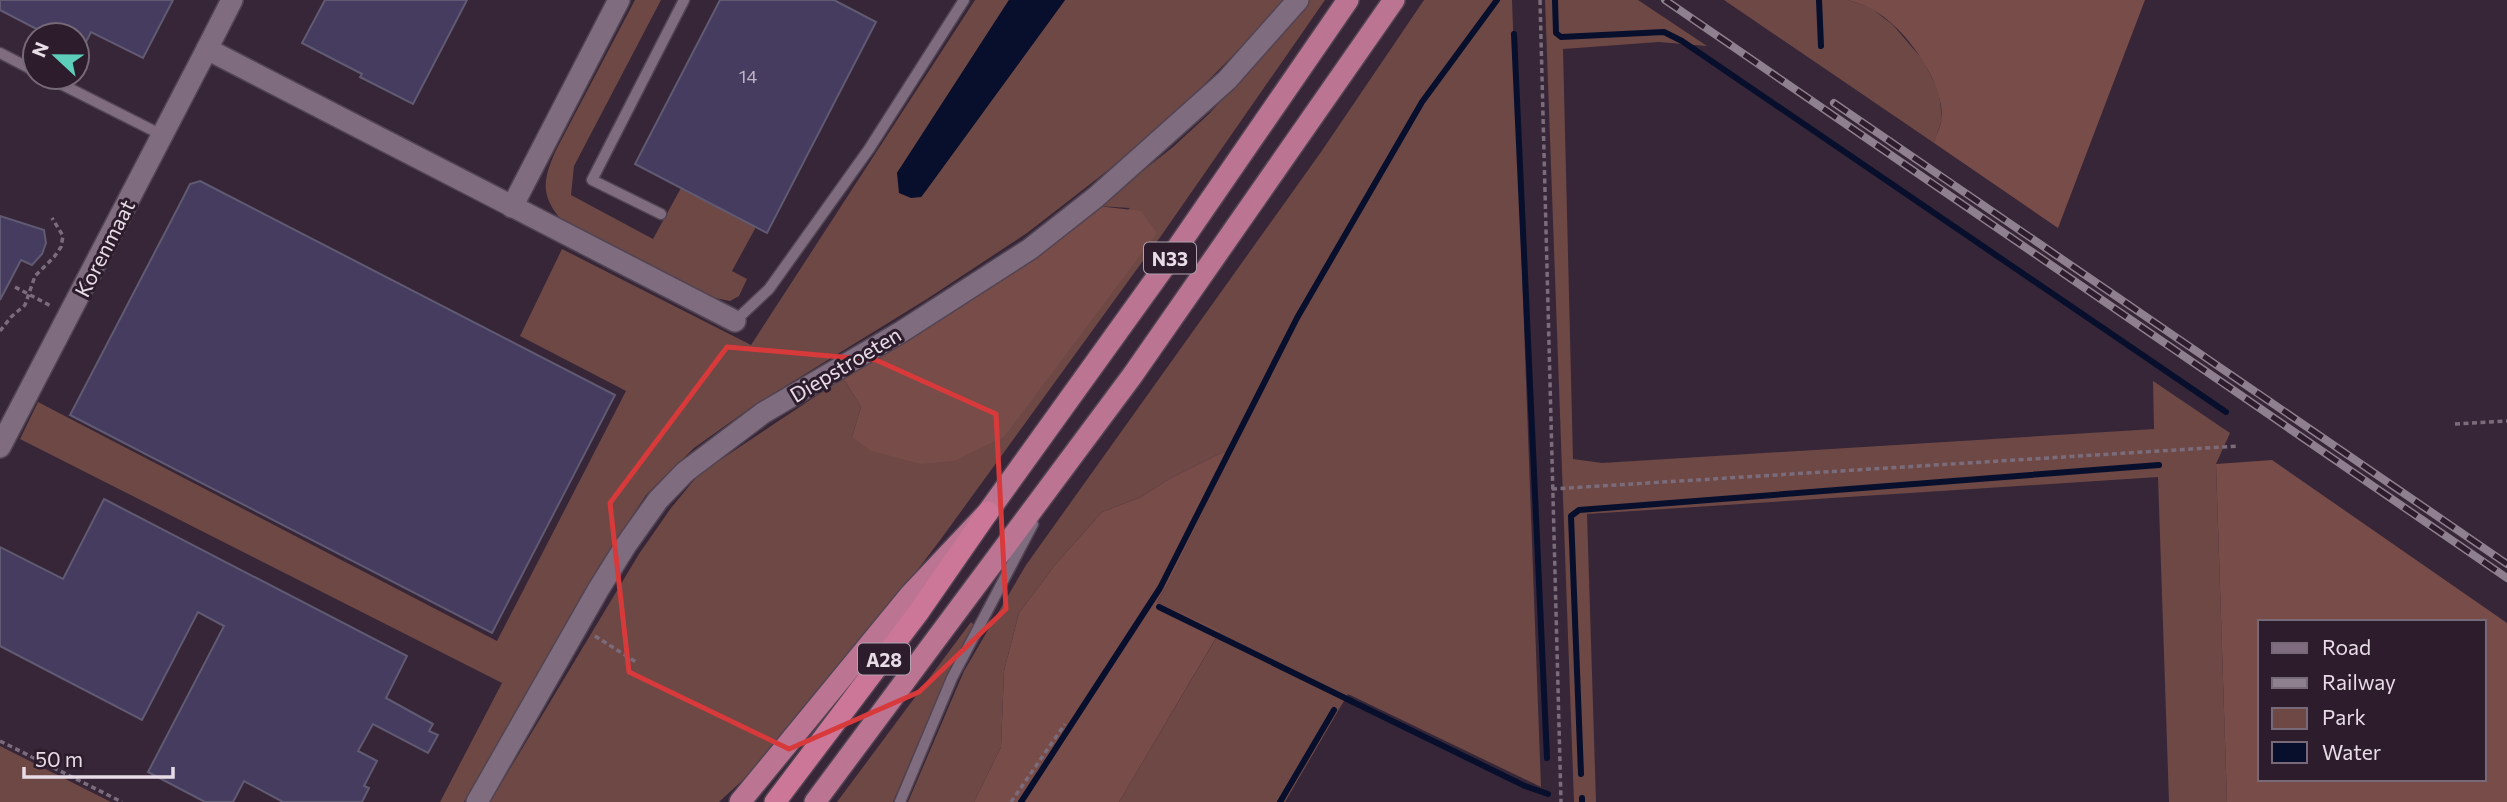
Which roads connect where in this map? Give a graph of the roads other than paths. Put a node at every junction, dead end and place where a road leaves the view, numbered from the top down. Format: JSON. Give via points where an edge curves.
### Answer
{"nodes":[{"id":1,"x":232,"y":0,"type":"edge"},
{"id":2,"x":619,"y":0,"type":"edge"},
{"id":3,"x":684,"y":0,"type":"edge"},
{"id":4,"x":964,"y":0,"type":"edge"},
{"id":5,"x":1298,"y":0,"type":"edge"},
{"id":6,"x":1348,"y":0,"type":"edge"},
{"id":7,"x":1394,"y":0,"type":"edge"},
{"id":8,"x":207,"y":49,"type":"junction"},
{"id":9,"x":0,"y":53,"type":"edge"},
{"id":10,"x":21,"y":64,"type":"edge"},
{"id":11,"x":75,"y":91,"type":"edge"},
{"id":12,"x":162,"y":135,"type":"junction"},
{"id":13,"x":512,"y":207,"type":"junction"},
{"id":14,"x":660,"y":214,"type":"dead end"},
{"id":15,"x":735,"y":321,"type":"joint"},
{"id":16,"x":2,"y":438,"type":"edge"},
{"id":17,"x":1059,"y":476,"type":"junction"},
{"id":18,"x":988,"y":512,"type":"junction"},
{"id":19,"x":477,"y":802,"type":"edge"},
{"id":20,"x":740,"y":802,"type":"edge"},
{"id":21,"x":775,"y":802,"type":"edge"},
{"id":22,"x":815,"y":802,"type":"edge"},
{"id":23,"x":900,"y":802,"type":"edge"}],
"edges":[{"from":1,"to":8,"type":"street","name":"Korenmaat"},
{"from":2,"to":13,"type":"street"},
{"from":3,"to":14,"type":"lane","via":[[592,180]]},
{"from":4,"to":15,"type":"lane","via":[[869,149],[769,289]]},
{"from":5,"to":19,"type":"street","name":"Diepstroeten","via":[[1227,80],[1039,242],[901,332],[763,413],[685,471],[634,534]]},
{"from":6,"to":18,"type":"highway","number":"N33"},
{"from":7,"to":17,"type":"highway","number":"N33"},
{"from":8,"to":12,"type":"street","name":"Korenmaat"},
{"from":8,"to":13,"type":"street"},
{"from":9,"to":10,"type":"lane"},
{"from":11,"to":12,"type":"lane"},
{"from":12,"to":16,"type":"street","name":"Korenmaat"},
{"from":13,"to":15,"type":"street"},
{"from":17,"to":22,"type":"highway","number":"N33"},
{"from":17,"to":23,"type":"lane","via":[[952,678]]},
{"from":18,"to":20,"type":"highway","number":"N33","via":[[910,595]]},
{"from":18,"to":21,"type":"highway","number":"A28"}]}
